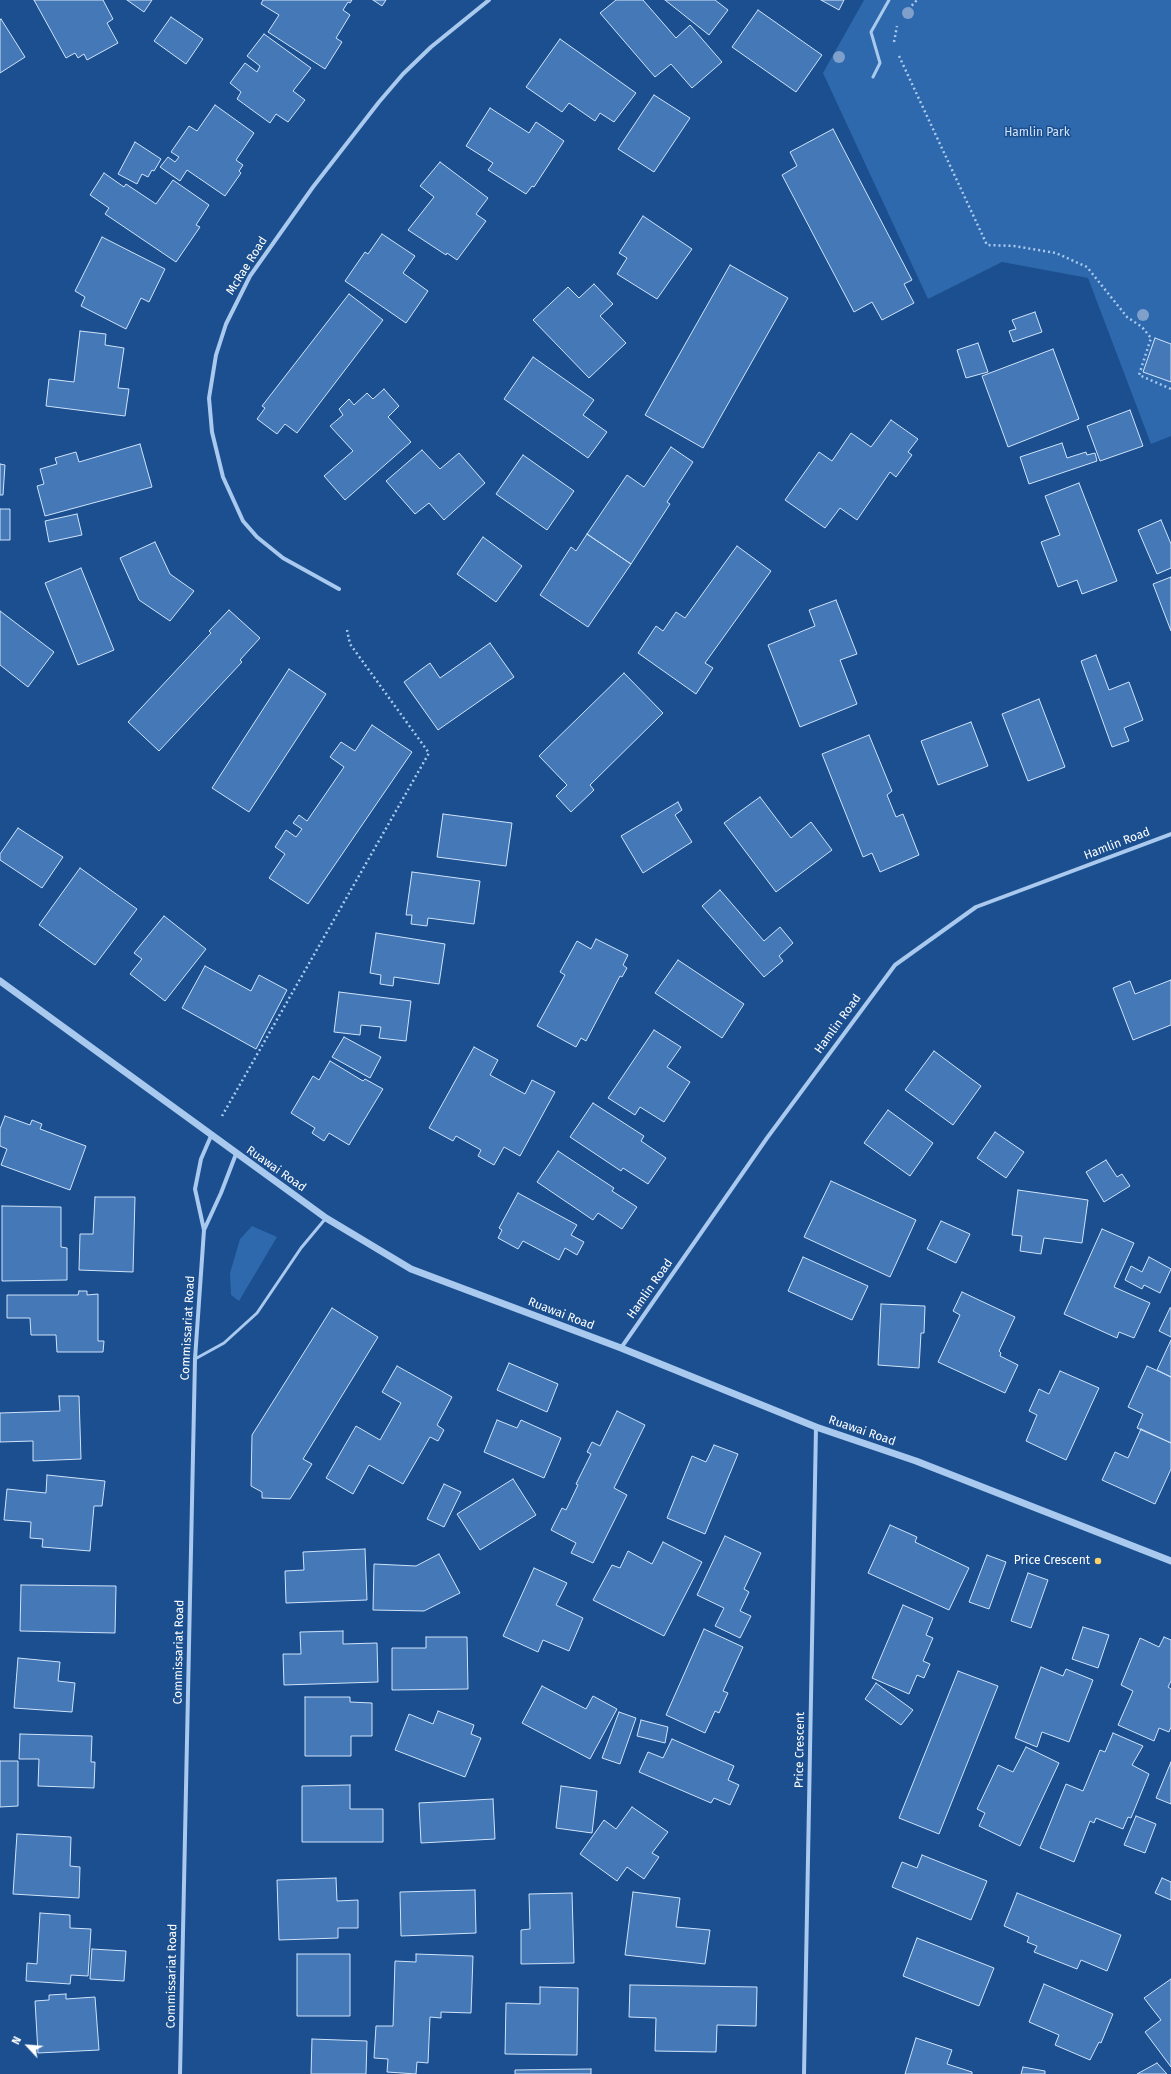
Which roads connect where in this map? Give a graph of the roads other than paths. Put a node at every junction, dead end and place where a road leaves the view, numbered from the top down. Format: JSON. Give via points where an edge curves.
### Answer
{"nodes":[{"id":1,"x":489,"y":0,"type":"edge"},
{"id":2,"x":889,"y":0,"type":"edge"},
{"id":3,"x":873,"y":77,"type":"dead end"},
{"id":4,"x":339,"y":589,"type":"dead end"},
{"id":5,"x":1171,"y":834,"type":"edge"},
{"id":6,"x":0,"y":981,"type":"edge"},
{"id":7,"x":211,"y":1136,"type":"junction"},
{"id":8,"x":236,"y":1154,"type":"junction"},
{"id":9,"x":326,"y":1218,"type":"junction"},
{"id":10,"x":204,"y":1230,"type":"junction"},
{"id":11,"x":621,"y":1348,"type":"junction"},
{"id":12,"x":195,"y":1359,"type":"junction"},
{"id":13,"x":816,"y":1427,"type":"junction"},
{"id":14,"x":1171,"y":1561,"type":"edge"},
{"id":15,"x":180,"y":2074,"type":"edge"},
{"id":16,"x":804,"y":2074,"type":"edge"}],
"edges":[{"from":1,"to":4,"type":"street","name":"McRae Road","via":[[431,47],[403,74],[313,187],[250,276],[232,312],[216,355],[209,398],[212,432],[223,477],[243,520],[257,537],[283,558]]},
{"from":2,"to":3,"type":"lane","via":[[871,32],[880,64]]},
{"from":5,"to":11,"type":"street","name":"Hamlin Road","via":[[976,907],[896,964],[767,1138]]},
{"from":6,"to":7,"type":"street","name":"Ruawai Road"},
{"from":7,"to":8,"type":"street","name":"Ruawai Road"},
{"from":7,"to":10,"type":"street","name":"Commissariat Road","via":[[201,1158],[195,1190]]},
{"from":8,"to":9,"type":"street","name":"Ruawai Road"},
{"from":8,"to":10,"type":"street","name":"Commissariat Road","via":[[222,1193]]},
{"from":9,"to":11,"type":"street","name":"Ruawai Road","via":[[411,1269]]},
{"from":9,"to":12,"type":"lane","via":[[301,1248],[257,1313],[224,1343]]},
{"from":10,"to":12,"type":"street","name":"Commissariat Road"},
{"from":11,"to":13,"type":"street","name":"Ruawai Road"},
{"from":12,"to":15,"type":"street","name":"Commissariat Road"},
{"from":13,"to":14,"type":"street","name":"Ruawai Road","via":[[916,1461]]},
{"from":13,"to":16,"type":"street","name":"Price Crescent"}]}
